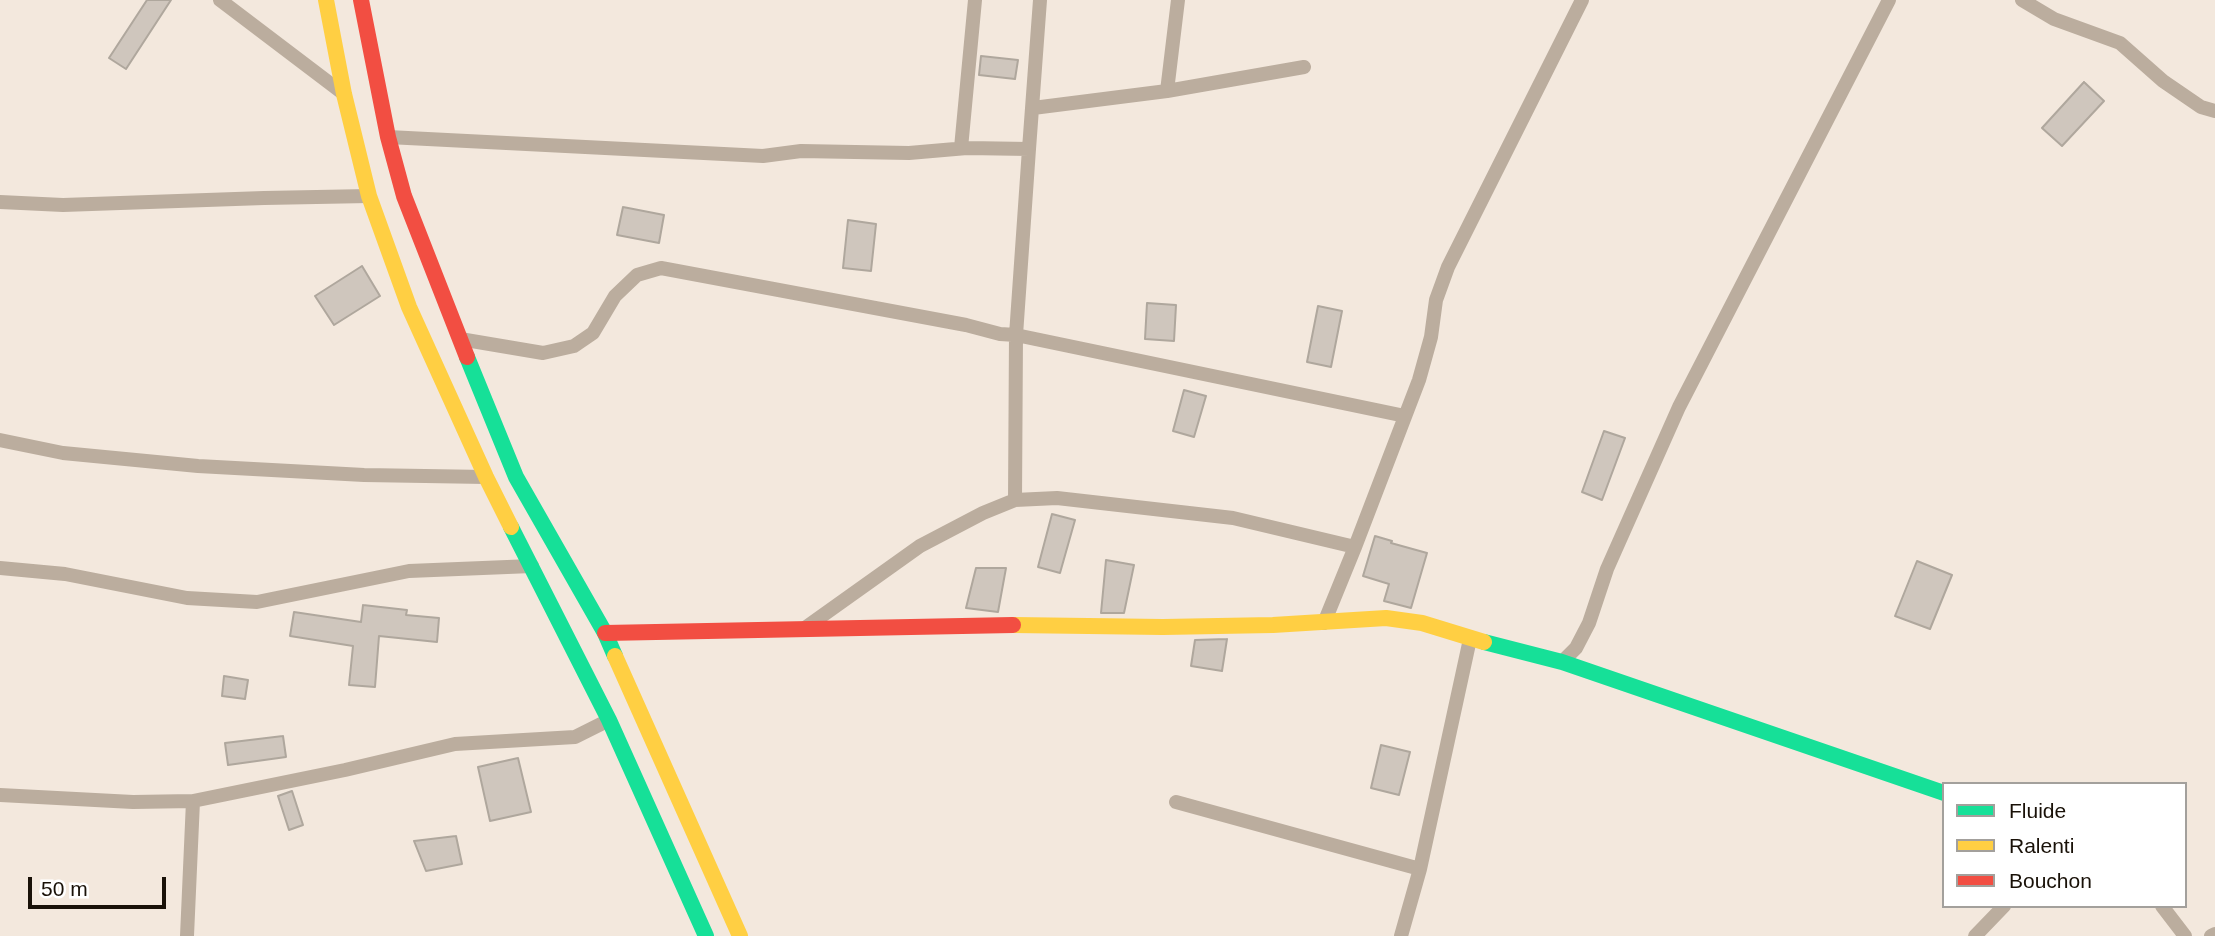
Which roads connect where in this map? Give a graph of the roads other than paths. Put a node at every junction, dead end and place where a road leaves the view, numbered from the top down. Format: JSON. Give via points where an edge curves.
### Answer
{"nodes":[{"id":1,"x":220,"y":0,"type":"edge"},
{"id":2,"x":326,"y":0,"type":"edge"},
{"id":3,"x":360,"y":0,"type":"edge"},
{"id":4,"x":975,"y":0,"type":"edge"},
{"id":5,"x":1040,"y":0,"type":"edge"},
{"id":6,"x":1178,"y":0,"type":"edge"},
{"id":7,"x":1582,"y":0,"type":"edge"},
{"id":8,"x":1889,"y":0,"type":"edge"},
{"id":9,"x":2022,"y":0,"type":"edge"},
{"id":10,"x":1304,"y":67,"type":"dead end"},
{"id":11,"x":1167,"y":91,"type":"junction"},
{"id":12,"x":344,"y":93,"type":"junction"},
{"id":13,"x":1033,"y":108,"type":"junction"},
{"id":14,"x":2215,"y":111,"type":"edge"},
{"id":15,"x":388,"y":137,"type":"junction"},
{"id":16,"x":961,"y":148,"type":"junction"},
{"id":17,"x":1029,"y":149,"type":"junction"},
{"id":18,"x":369,"y":196,"type":"junction"},
{"id":19,"x":0,"y":202,"type":"edge"},
{"id":20,"x":1016,"y":335,"type":"junction"},
{"id":21,"x":460,"y":339,"type":"junction"},
{"id":22,"x":1405,"y":416,"type":"junction"},
{"id":23,"x":0,"y":440,"type":"edge"},
{"id":24,"x":486,"y":477,"type":"junction"},
{"id":25,"x":1015,"y":500,"type":"junction"},
{"id":26,"x":1355,"y":548,"type":"junction"},
{"id":27,"x":532,"y":566,"type":"junction"},
{"id":28,"x":0,"y":568,"type":"edge"},
{"id":29,"x":1324,"y":623,"type":"junction"},
{"id":30,"x":805,"y":628,"type":"junction"},
{"id":31,"x":605,"y":633,"type":"junction"},
{"id":32,"x":1470,"y":639,"type":"junction"},
{"id":33,"x":1562,"y":662,"type":"junction"},
{"id":34,"x":609,"y":720,"type":"junction"},
{"id":35,"x":1942,"y":792,"type":"edge"},
{"id":36,"x":0,"y":795,"type":"edge"},
{"id":37,"x":193,"y":801,"type":"junction"},
{"id":38,"x":1175,"y":802,"type":"dead end"},
{"id":39,"x":1420,"y":869,"type":"junction"},
{"id":40,"x":2002,"y":908,"type":"edge"},
{"id":41,"x":2164,"y":908,"type":"edge"},
{"id":42,"x":187,"y":936,"type":"edge"},
{"id":43,"x":706,"y":936,"type":"edge"},
{"id":44,"x":740,"y":936,"type":"edge"},
{"id":45,"x":1401,"y":936,"type":"edge"},
{"id":46,"x":1975,"y":936,"type":"edge"},
{"id":47,"x":2185,"y":936,"type":"edge"}],
"edges":[{"from":1,"to":12,"type":"street"},
{"from":2,"to":12,"type":"street"},
{"from":3,"to":15,"type":"street"},
{"from":4,"to":16,"type":"street"},
{"from":5,"to":13,"type":"street"},
{"from":6,"to":11,"type":"street"},
{"from":7,"to":22,"type":"street","via":[[1448,267]]},
{"from":8,"to":33,"type":"street","via":[[1679,407],[1607,569],[1589,623],[1576,648]]},
{"from":9,"to":14,"type":"street","via":[[2054,19],[2120,43],[2163,81],[2201,107]]},
{"from":10,"to":11,"type":"street"},
{"from":11,"to":13,"type":"street"},
{"from":12,"to":18,"type":"street"},
{"from":13,"to":17,"type":"street"},
{"from":15,"to":16,"type":"street","via":[[763,156]]},
{"from":15,"to":21,"type":"street","via":[[404,196]]},
{"from":16,"to":17,"type":"street"},
{"from":17,"to":20,"type":"street"},
{"from":18,"to":19,"type":"street","via":[[63,205]]},
{"from":18,"to":24,"type":"street","via":[[409,307]]},
{"from":20,"to":21,"type":"street","via":[[662,268],[637,275],[615,296],[593,333],[574,346],[543,353]]},
{"from":20,"to":22,"type":"street"},
{"from":20,"to":25,"type":"street"},
{"from":21,"to":31,"type":"street","via":[[516,477]]},
{"from":22,"to":26,"type":"street"},
{"from":23,"to":24,"type":"street","via":[[63,453],[198,466]]},
{"from":24,"to":27,"type":"street"},
{"from":25,"to":26,"type":"street","via":[[1058,498],[1233,518]]},
{"from":25,"to":30,"type":"street","via":[[920,546]]},
{"from":26,"to":29,"type":"street"},
{"from":27,"to":28,"type":"street","via":[[408,571],[257,602],[187,598],[65,574]]},
{"from":27,"to":34,"type":"street"},
{"from":29,"to":30,"type":"street"},
{"from":29,"to":32,"type":"street","via":[[1386,618],[1422,623]]},
{"from":30,"to":31,"type":"street"},
{"from":31,"to":44,"type":"street"},
{"from":32,"to":33,"type":"street"},
{"from":32,"to":39,"type":"street"},
{"from":33,"to":35,"type":"street"},
{"from":34,"to":37,"type":"street","via":[[575,737],[455,744]]},
{"from":34,"to":43,"type":"street"},
{"from":36,"to":37,"type":"street"},
{"from":37,"to":42,"type":"street"},
{"from":38,"to":39,"type":"street"},
{"from":39,"to":45,"type":"street"},
{"from":40,"to":46,"type":"street"},
{"from":41,"to":47,"type":"street"}]}
